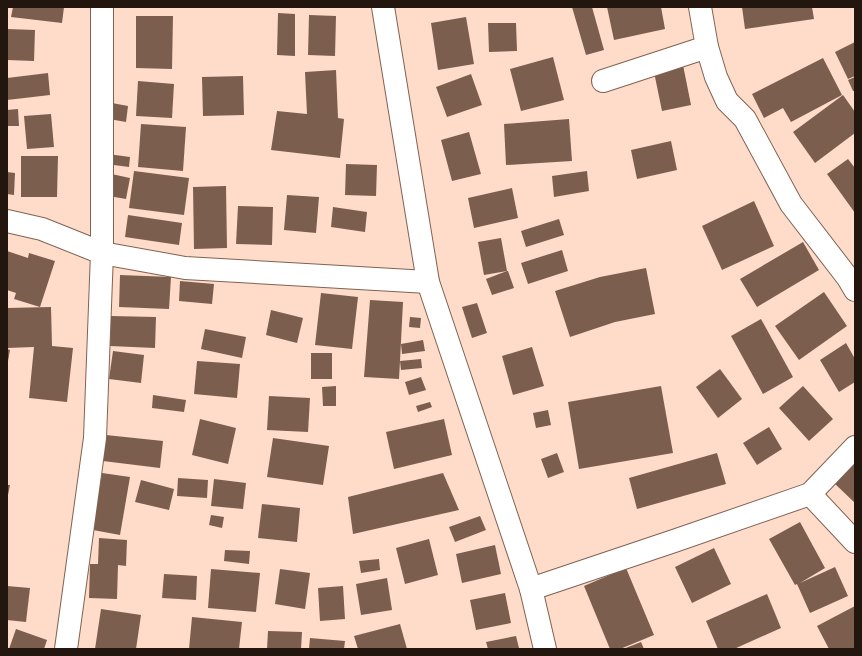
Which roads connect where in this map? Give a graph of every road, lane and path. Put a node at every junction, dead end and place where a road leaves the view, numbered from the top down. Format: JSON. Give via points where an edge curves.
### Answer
{"nodes":[{"id":1,"x":102,"y":7,"type":"edge"},
{"id":2,"x":383,"y":7,"type":"edge"},
{"id":3,"x":700,"y":7,"type":"edge"},
{"id":4,"x":707,"y":46,"type":"junction"},
{"id":5,"x":603,"y":81,"type":"dead end"},
{"id":6,"x":7,"y":221,"type":"edge"},
{"id":7,"x":102,"y":253,"type":"junction"},
{"id":8,"x":853,"y":281,"type":"edge"},
{"id":9,"x":428,"y":282,"type":"junction"},
{"id":10,"x":855,"y":446,"type":"edge"},
{"id":11,"x":810,"y":494,"type":"junction"},
{"id":12,"x":855,"y":542,"type":"edge"},
{"id":13,"x":531,"y":589,"type":"junction"},
{"id":14,"x":66,"y":649,"type":"edge"},
{"id":15,"x":545,"y":649,"type":"edge"}],
"edges":[{"from":1,"to":7,"type":"street"},
{"from":2,"to":9,"type":"street"},
{"from":3,"to":4,"type":"street"},
{"from":4,"to":5,"type":"street"},
{"from":4,"to":8,"type":"street","via":[[716,77],[727,101],[745,119],[791,204]]},
{"from":6,"to":7,"type":"street","via":[[42,229]]},
{"from":7,"to":9,"type":"street","via":[[185,268]]},
{"from":7,"to":14,"type":"street","via":[[95,438]]},
{"from":9,"to":13,"type":"street"},
{"from":10,"to":11,"type":"street"},
{"from":11,"to":12,"type":"street"},
{"from":11,"to":13,"type":"street"},
{"from":13,"to":15,"type":"street"}]}
